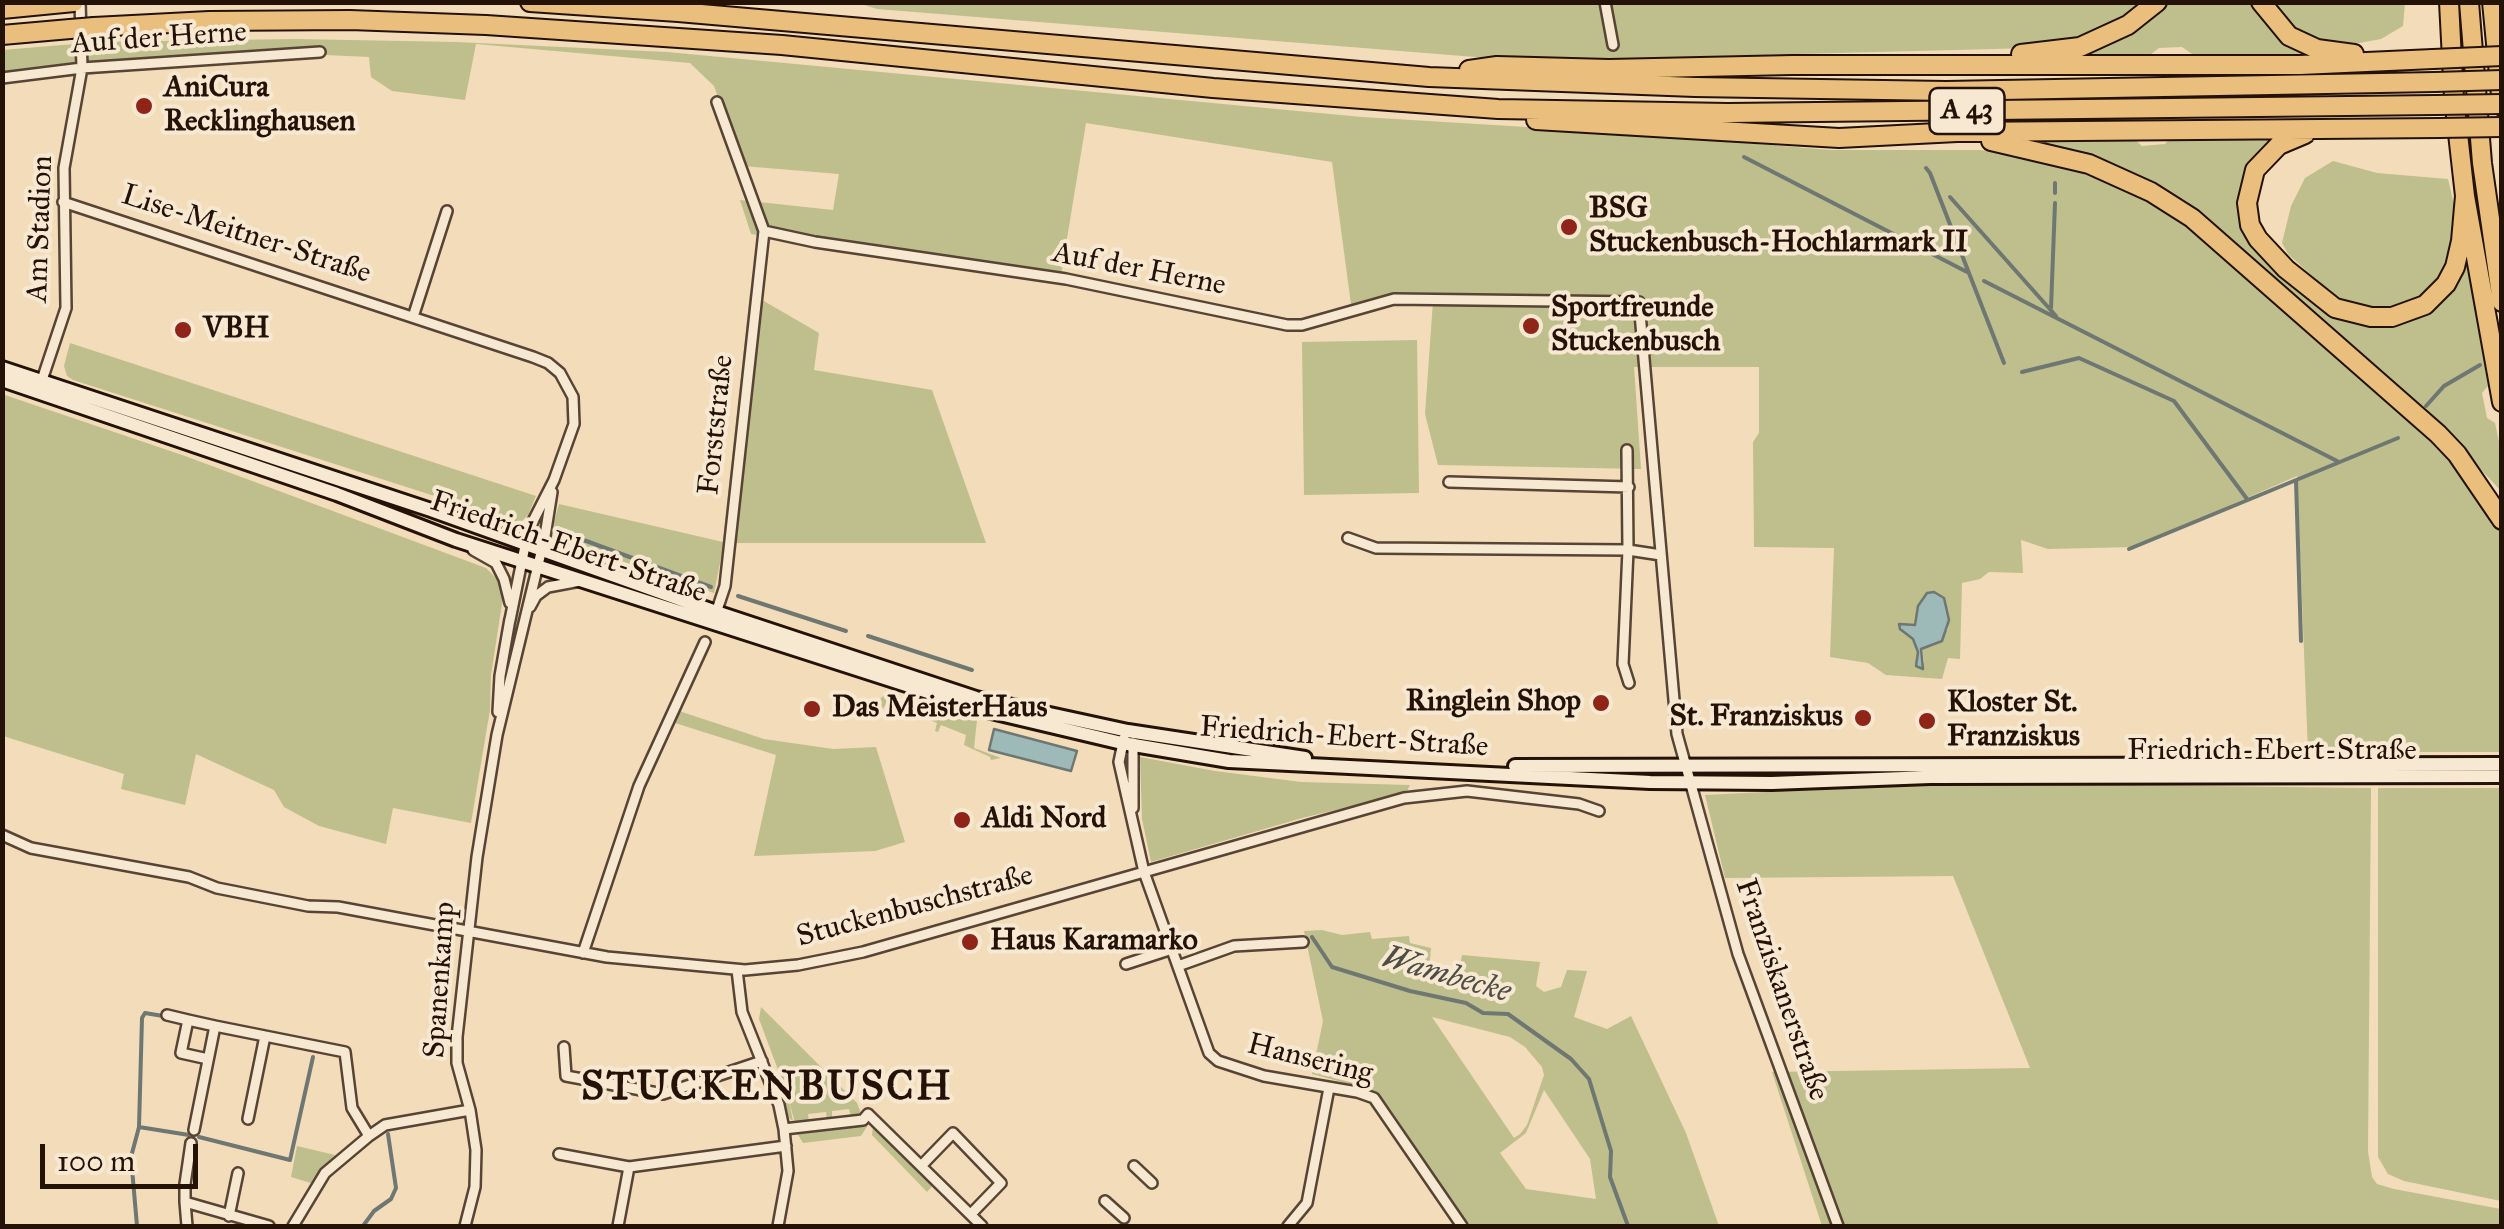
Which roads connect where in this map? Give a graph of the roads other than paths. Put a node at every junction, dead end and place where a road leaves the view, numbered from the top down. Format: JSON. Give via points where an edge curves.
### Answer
{"nodes":[{"id":1,"x":530,"y":2,"type":"edge"},
{"id":2,"x":1605,"y":2,"type":"edge"},
{"id":3,"x":2157,"y":2,"type":"edge"},
{"id":4,"x":2261,"y":2,"type":"edge"},
{"id":5,"x":2468,"y":2,"type":"edge"},
{"id":6,"x":2492,"y":2,"type":"edge"},
{"id":7,"x":74,"y":3,"type":"edge"},
{"id":8,"x":2449,"y":3,"type":"edge"},
{"id":9,"x":2,"y":9,"type":"edge"},
{"id":10,"x":2,"y":35,"type":"edge"},
{"id":11,"x":1613,"y":44,"type":"dead end"},
{"id":12,"x":320,"y":52,"type":"dead end"},
{"id":13,"x":2502,"y":56,"type":"edge"},
{"id":14,"x":2399,"y":60,"type":"junction"},
{"id":15,"x":1940,"y":64,"type":"junction"},
{"id":16,"x":82,"y":68,"type":"junction"},
{"id":17,"x":1429,"y":76,"type":"junction"},
{"id":18,"x":2,"y":78,"type":"edge"},
{"id":19,"x":2502,"y":80,"type":"edge"},
{"id":20,"x":717,"y":102,"type":"dead end"},
{"id":21,"x":2502,"y":105,"type":"edge"},
{"id":22,"x":1498,"y":108,"type":"junction"},
{"id":23,"x":2502,"y":126,"type":"edge"},
{"id":24,"x":2323,"y":130,"type":"junction"},
{"id":25,"x":1906,"y":136,"type":"junction"},
{"id":26,"x":2465,"y":196,"type":"junction"},
{"id":27,"x":63,"y":202,"type":"junction"},
{"id":28,"x":448,"y":211,"type":"dead end"},
{"id":29,"x":764,"y":231,"type":"junction"},
{"id":30,"x":1639,"y":302,"type":"joint"},
{"id":31,"x":2502,"y":302,"type":"edge"},
{"id":32,"x":413,"y":317,"type":"junction"},
{"id":33,"x":2,"y":368,"type":"edge"},
{"id":34,"x":2,"y":380,"type":"edge"},
{"id":35,"x":40,"y":387,"type":"junction"},
{"id":36,"x":2502,"y":402,"type":"edge"},
{"id":37,"x":1627,"y":450,"type":"dead end"},
{"id":38,"x":554,"y":480,"type":"junction"},
{"id":39,"x":1449,"y":482,"type":"dead end"},
{"id":40,"x":1628,"y":487,"type":"junction"},
{"id":41,"x":2502,"y":520,"type":"edge"},
{"id":42,"x":1348,"y":538,"type":"dead end"},
{"id":43,"x":456,"y":540,"type":"junction"},
{"id":44,"x":525,"y":542,"type":"junction"},
{"id":45,"x":542,"y":548,"type":"junction"},
{"id":46,"x":1628,"y":550,"type":"junction"},
{"id":47,"x":1661,"y":555,"type":"junction"},
{"id":48,"x":522,"y":562,"type":"junction"},
{"id":49,"x":537,"y":566,"type":"junction"},
{"id":50,"x":585,"y":580,"type":"junction"},
{"id":51,"x":524,"y":618,"type":"junction"},
{"id":52,"x":714,"y":618,"type":"junction"},
{"id":53,"x":510,"y":620,"type":"junction"},
{"id":54,"x":705,"y":642,"type":"dead end"},
{"id":55,"x":1629,"y":683,"type":"dead end"},
{"id":56,"x":497,"y":735,"type":"junction"},
{"id":57,"x":1128,"y":740,"type":"junction"},
{"id":58,"x":2502,"y":764,"type":"edge"},
{"id":59,"x":1685,"y":766,"type":"junction"},
{"id":60,"x":2502,"y":776,"type":"edge"},
{"id":61,"x":1689,"y":782,"type":"junction"},
{"id":62,"x":1598,"y":812,"type":"dead end"},
{"id":63,"x":2,"y":835,"type":"edge"},
{"id":64,"x":1144,"y":872,"type":"junction"},
{"id":65,"x":468,"y":930,"type":"junction"},
{"id":66,"x":1303,"y":942,"type":"dead end"},
{"id":67,"x":1172,"y":948,"type":"junction"},
{"id":68,"x":583,"y":952,"type":"junction"},
{"id":69,"x":1126,"y":964,"type":"dead end"},
{"id":70,"x":1178,"y":966,"type":"junction"},
{"id":71,"x":737,"y":970,"type":"junction"},
{"id":72,"x":166,"y":1016,"type":"dead end"},
{"id":73,"x":188,"y":1020,"type":"junction"},
{"id":74,"x":215,"y":1026,"type":"junction"},
{"id":75,"x":265,"y":1036,"type":"junction"},
{"id":76,"x":564,"y":1048,"type":"dead end"},
{"id":77,"x":208,"y":1059,"type":"junction"},
{"id":78,"x":762,"y":1060,"type":"junction"},
{"id":79,"x":1329,"y":1088,"type":"junction"},
{"id":80,"x":470,"y":1110,"type":"junction"},
{"id":81,"x":248,"y":1119,"type":"dead end"},
{"id":82,"x":784,"y":1129,"type":"junction"},
{"id":83,"x":194,"y":1130,"type":"dead end"},
{"id":84,"x":369,"y":1136,"type":"junction"},
{"id":85,"x":192,"y":1142,"type":"dead end"},
{"id":86,"x":786,"y":1146,"type":"junction"},
{"id":87,"x":560,"y":1154,"type":"dead end"},
{"id":88,"x":922,"y":1165,"type":"junction"},
{"id":89,"x":1134,"y":1166,"type":"dead end"},
{"id":90,"x":629,"y":1167,"type":"junction"},
{"id":91,"x":238,"y":1173,"type":"dead end"},
{"id":92,"x":1152,"y":1183,"type":"dead end"},
{"id":93,"x":1105,"y":1200,"type":"dead end"},
{"id":94,"x":185,"y":1202,"type":"junction"},
{"id":95,"x":971,"y":1214,"type":"junction"},
{"id":96,"x":229,"y":1216,"type":"junction"},
{"id":97,"x":1124,"y":1218,"type":"dead end"},
{"id":98,"x":187,"y":1226,"type":"edge"},
{"id":99,"x":269,"y":1226,"type":"edge"},
{"id":100,"x":293,"y":1226,"type":"edge"},
{"id":101,"x":466,"y":1226,"type":"edge"},
{"id":102,"x":618,"y":1226,"type":"edge"},
{"id":103,"x":778,"y":1226,"type":"edge"},
{"id":104,"x":982,"y":1226,"type":"edge"},
{"id":105,"x":1288,"y":1226,"type":"edge"},
{"id":106,"x":1462,"y":1226,"type":"edge"},
{"id":107,"x":1838,"y":1226,"type":"edge"}],
"edges":[{"from":1,"to":17,"type":"highway","number":"A 43"},
{"from":2,"to":11,"type":"street"},
{"from":3,"to":15,"type":"highway","via":[[2128,25],[2080,47]]},
{"from":4,"to":14,"type":"highway","via":[[2289,36],[2317,49]]},
{"from":5,"to":31,"type":"highway"},
{"from":6,"to":21,"type":"highway"},
{"from":7,"to":9,"type":"highway"},
{"from":7,"to":16,"type":"street","name":"Am Stadion"},
{"from":8,"to":26,"type":"highway"},
{"from":10,"to":22,"type":"highway","number":"A 43","bridge":true,"via":[[209,21],[486,25]]},
{"from":12,"to":16,"type":"street","name":"Auf der Herne"},
{"from":13,"to":14,"type":"highway","bridge":true},
{"from":14,"to":15,"type":"highway"},
{"from":15,"to":17,"type":"highway","via":[[1497,66]]},
{"from":16,"to":18,"type":"street","name":"Auf der Herne"},
{"from":16,"to":27,"type":"street","name":"Am Stadion"},
{"from":17,"to":19,"type":"highway","number":"A 43","bridge":true,"via":[[1946,90]]},
{"from":20,"to":29,"type":"street"},
{"from":21,"to":22,"type":"highway","number":"A 43","bridge":true,"via":[[1748,113]]},
{"from":22,"to":25,"type":"highway","via":[[1526,119],[1742,134]]},
{"from":23,"to":24,"type":"highway","bridge":true},
{"from":24,"to":25,"type":"highway"},
{"from":24,"to":26,"type":"highway","via":[[2300,135],[2263,158],[2246,203],[2258,239],[2335,308],[2392,317],[2425,305],[2454,267]]},
{"from":25,"to":41,"type":"highway","via":[[2001,142],[2059,155],[2173,205],[2438,434]]},
{"from":26,"to":36,"type":"highway"},
{"from":27,"to":32,"type":"street","name":"Lise-Meitner-Straße"},
{"from":27,"to":35,"type":"street","name":"Am Stadion","via":[[66,308]]},
{"from":28,"to":32,"type":"street"},
{"from":29,"to":30,"type":"street","name":"Auf der Herne","via":[[1066,279],[1287,325],[1394,299]]},
{"from":29,"to":52,"type":"street","name":"Forststraße","via":[[725,586]]},
{"from":30,"to":47,"type":"street","name":"Franziskanerstraße"},
{"from":32,"to":38,"type":"street","name":"Lise-Meitner-Straße","via":[[548,363],[568,382],[574,424]]},
{"from":33,"to":35,"type":"main road","name":"Friedrich-Ebert-Straße"},
{"from":34,"to":35,"type":"main road","name":"Friedrich-Ebert-Straße"},
{"from":35,"to":43,"type":"main road","name":"Friedrich-Ebert-Straße"},
{"from":35,"to":44,"type":"main road","name":"Friedrich-Ebert-Straße"},
{"from":37,"to":40,"type":"street"},
{"from":38,"to":44,"type":"street","name":"Lise-Meitner-Straße"},
{"from":38,"to":45,"type":"street","name":"Lise-Meitner-Straße"},
{"from":39,"to":40,"type":"street"},
{"from":40,"to":46,"type":"street"},
{"from":42,"to":46,"type":"street","via":[[1376,548]]},
{"from":43,"to":48,"type":"main road","name":"Friedrich-Ebert-Straße"},
{"from":43,"to":53,"type":"street","name":"Spanenkamp","via":[[496,564],[510,598]]},
{"from":44,"to":45,"type":"main road","name":"Friedrich-Ebert-Straße"},
{"from":44,"to":48,"type":"street","name":"Spanenkamp"},
{"from":45,"to":49,"type":"street","name":"Lise-Meitner-Straße"},
{"from":45,"to":52,"type":"main road","name":"Friedrich-Ebert-Straße"},
{"from":46,"to":47,"type":"street"},
{"from":46,"to":55,"type":"street","via":[[1623,664]]},
{"from":47,"to":59,"type":"street","name":"Franziskanerstraße"},
{"from":48,"to":49,"type":"main road","name":"Friedrich-Ebert-Straße"},
{"from":48,"to":53,"type":"street","name":"Spanenkamp"},
{"from":49,"to":50,"type":"main road","name":"Friedrich-Ebert-Straße"},
{"from":49,"to":51,"type":"street","name":"Spanenkamp"},
{"from":50,"to":51,"type":"street","via":[[548,587]]},
{"from":50,"to":52,"type":"main road","name":"Friedrich-Ebert-Straße"},
{"from":51,"to":56,"type":"street","name":"Spanenkamp"},
{"from":52,"to":57,"type":"main road","name":"Friedrich-Ebert-Straße"},
{"from":53,"to":56,"type":"street","name":"Spanenkamp"},
{"from":54,"to":68,"type":"street","via":[[638,786]]},
{"from":56,"to":65,"type":"street","name":"Spanenkamp"},
{"from":57,"to":59,"type":"main road","name":"Friedrich-Ebert-Straße","via":[[1300,758]]},
{"from":57,"to":61,"type":"main road","name":"Friedrich-Ebert-Straße","via":[[1252,763]]},
{"from":57,"to":64,"type":"street","name":"Hansering"},
{"from":58,"to":59,"type":"main road","name":"Friedrich-Ebert-Straße"},
{"from":59,"to":61,"type":"street","name":"Franziskanerstraße"},
{"from":60,"to":61,"type":"main road","name":"Friedrich-Ebert-Straße"},
{"from":61,"to":107,"type":"street","name":"Franziskanerstraße","via":[[1738,954]]},
{"from":62,"to":64,"type":"street","name":"Stuckenbuschstraße","via":[[1567,802],[1438,793]]},
{"from":63,"to":65,"type":"street","name":"Stuckenbuschstraße","via":[[31,848],[190,877],[217,888]]},
{"from":64,"to":67,"type":"street","name":"Hansering"},
{"from":64,"to":71,"type":"street","name":"Stuckenbuschstraße","via":[[863,952]]},
{"from":65,"to":68,"type":"street","name":"Stuckenbuschstraße"},
{"from":65,"to":80,"type":"street","name":"Spanenkamp","via":[[457,1050]]},
{"from":66,"to":70,"type":"street","via":[[1234,946]]},
{"from":67,"to":69,"type":"street"},
{"from":67,"to":70,"type":"street","name":"Hansering"},
{"from":68,"to":71,"type":"street","name":"Stuckenbuschstraße"},
{"from":70,"to":79,"type":"street","name":"Hansering","via":[[1203,1040],[1218,1061]]},
{"from":71,"to":78,"type":"street","via":[[738,997]]},
{"from":72,"to":73,"type":"street"},
{"from":73,"to":74,"type":"street"},
{"from":73,"to":77,"type":"street","via":[[181,1053]]},
{"from":74,"to":75,"type":"street"},
{"from":74,"to":77,"type":"street"},
{"from":75,"to":81,"type":"street"},
{"from":75,"to":84,"type":"street","via":[[345,1052],[352,1108]]},
{"from":76,"to":78,"type":"street","via":[[566,1076],[663,1094]]},
{"from":77,"to":83,"type":"street"},
{"from":78,"to":82,"type":"street"},
{"from":79,"to":105,"type":"street","via":[[1307,1202]]},
{"from":79,"to":106,"type":"street","name":"Hansering","via":[[1380,1103]]},
{"from":80,"to":84,"type":"street","via":[[385,1125]]},
{"from":80,"to":101,"type":"street","name":"Spanenkamp","via":[[477,1169]]},
{"from":82,"to":86,"type":"street"},
{"from":82,"to":88,"type":"street","via":[[864,1120],[868,1114]]},
{"from":84,"to":100,"type":"street","via":[[325,1174]]},
{"from":85,"to":94,"type":"street"},
{"from":86,"to":90,"type":"street"},
{"from":86,"to":103,"type":"street"},
{"from":87,"to":90,"type":"street"},
{"from":88,"to":95,"type":"street"},
{"from":88,"to":95,"type":"street","via":[[953,1133],[1000,1183]]},
{"from":89,"to":92,"type":"street"},
{"from":90,"to":102,"type":"street"},
{"from":91,"to":96,"type":"street"},
{"from":93,"to":97,"type":"street"},
{"from":94,"to":96,"type":"street"},
{"from":94,"to":98,"type":"street"},
{"from":95,"to":104,"type":"street"},
{"from":96,"to":99,"type":"street"}]}
